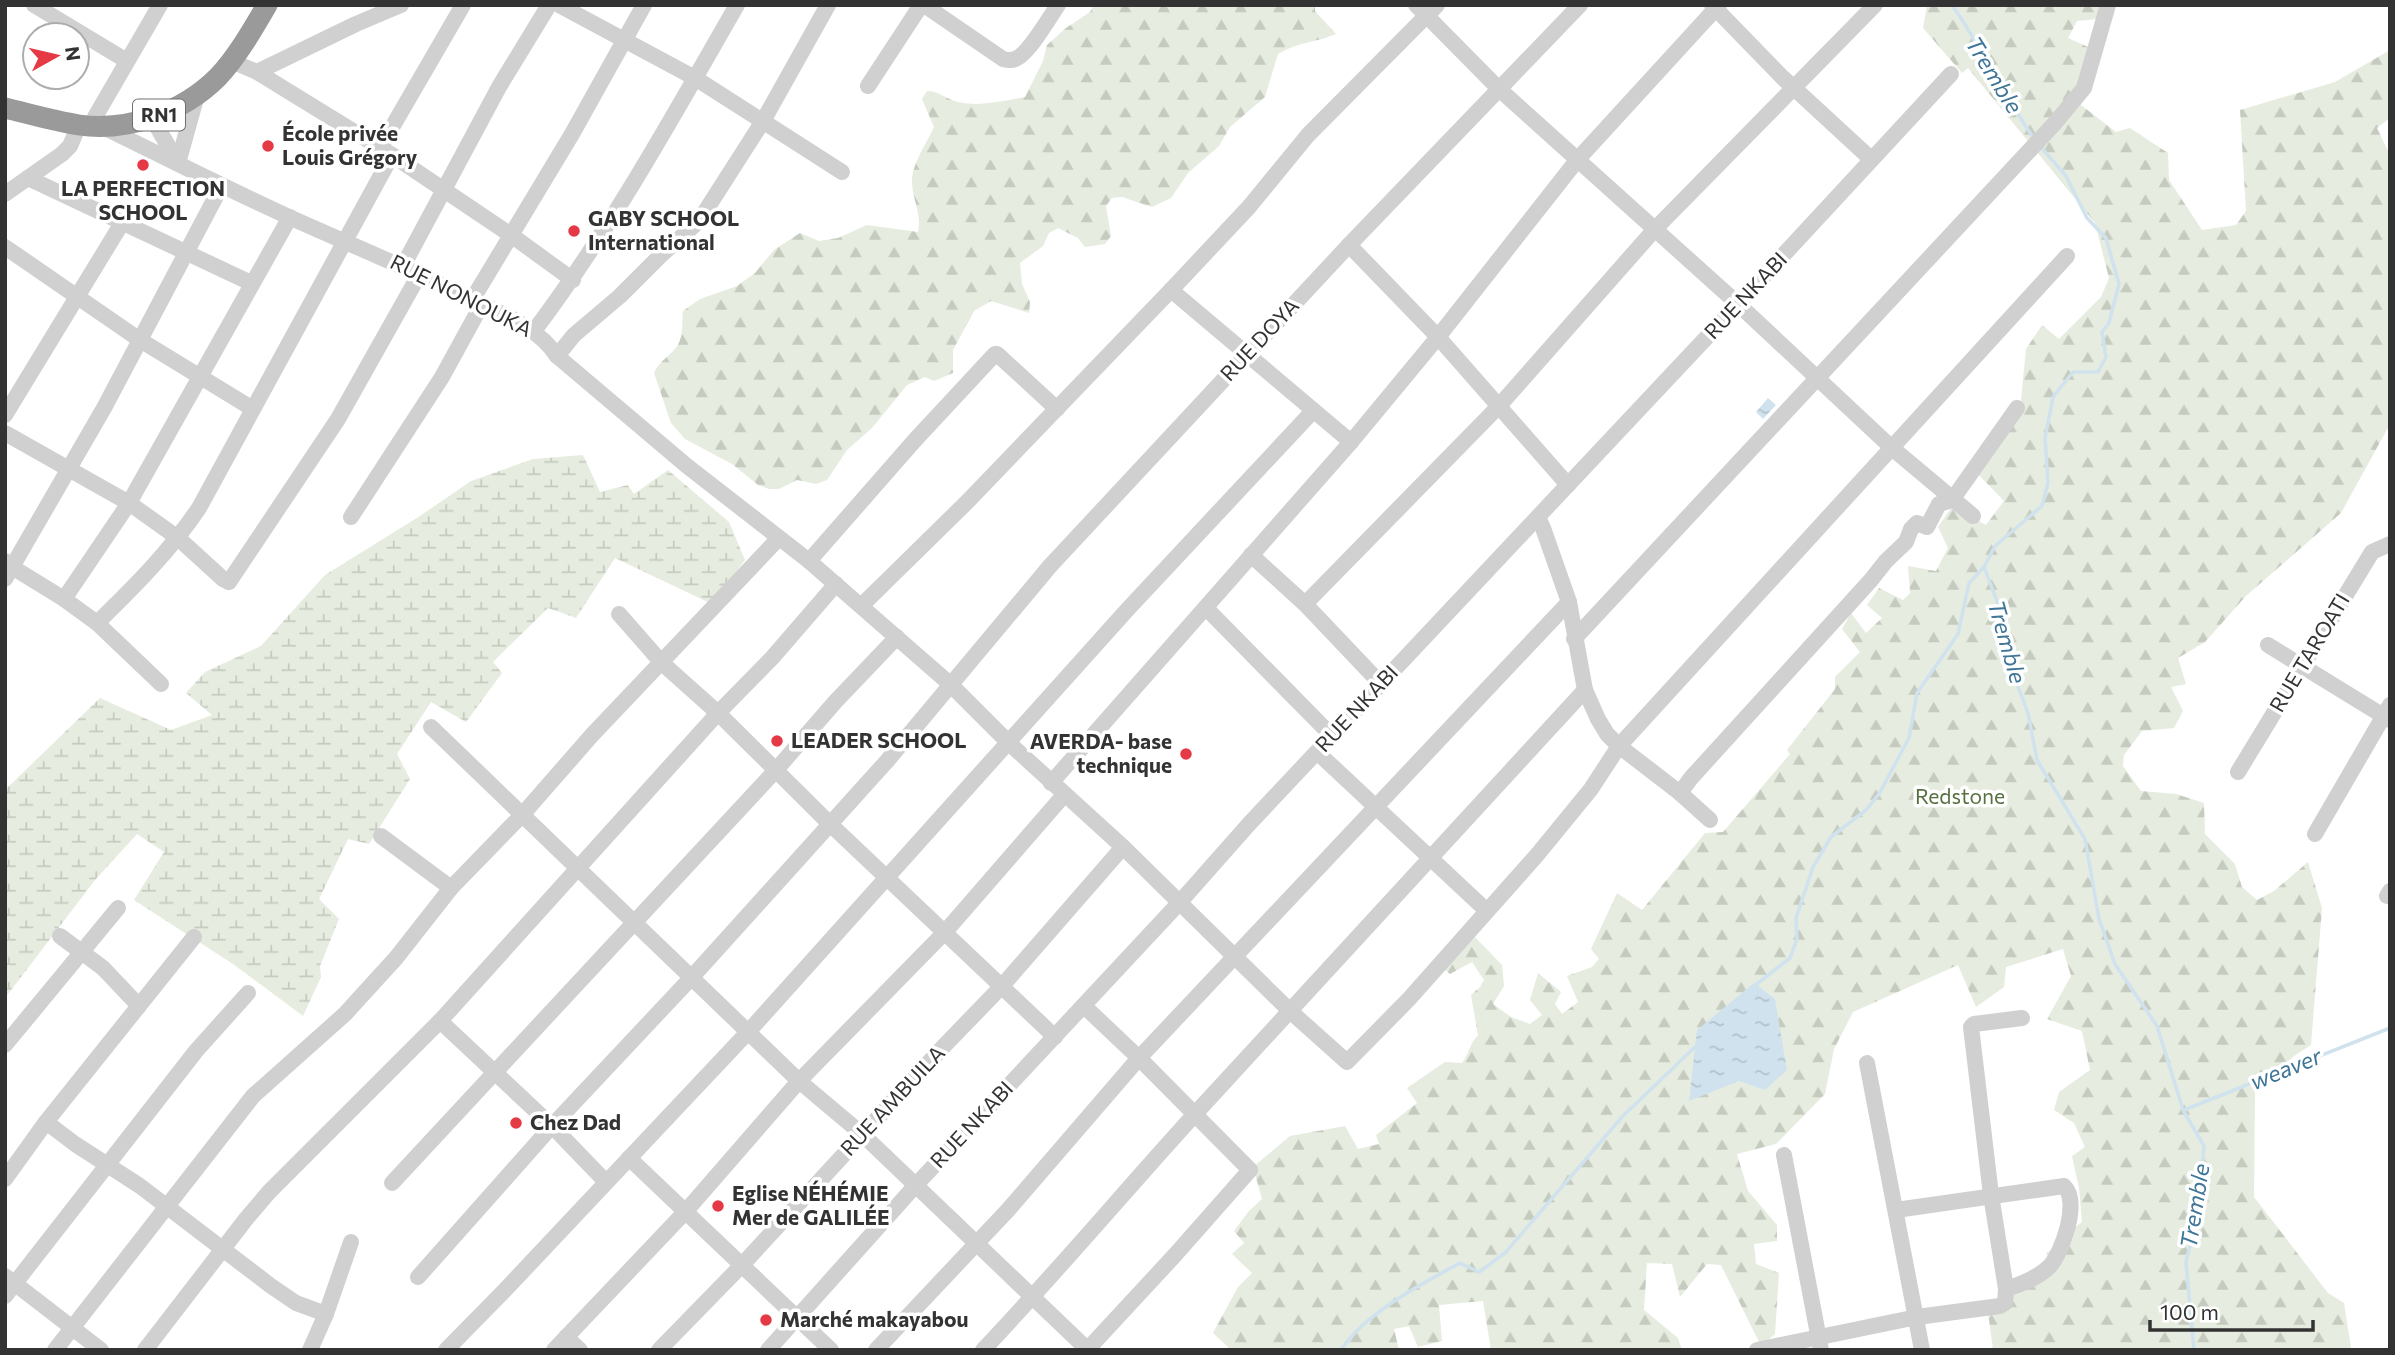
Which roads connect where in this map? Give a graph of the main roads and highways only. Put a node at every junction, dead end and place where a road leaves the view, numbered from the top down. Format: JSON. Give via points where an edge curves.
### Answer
{"nodes":[{"id":1,"x":258,"y":5,"type":"edge"},
{"id":2,"x":267,"y":5,"type":"edge"},
{"id":3,"x":5,"y":98,"type":"edge"},
{"id":4,"x":5,"y":108,"type":"edge"},
{"id":5,"x":92,"y":123,"type":"junction"}],
"edges":[{"from":1,"to":5,"type":"highway","number":"RN1","via":[[216,68],[187,91],[144,113]]},
{"from":2,"to":5,"type":"highway","number":"RN1","via":[[231,61],[197,95],[152,118],[126,124]]},
{"from":3,"to":5,"type":"highway","number":"RN1"},
{"from":4,"to":5,"type":"highway","number":"RN1"}]}
